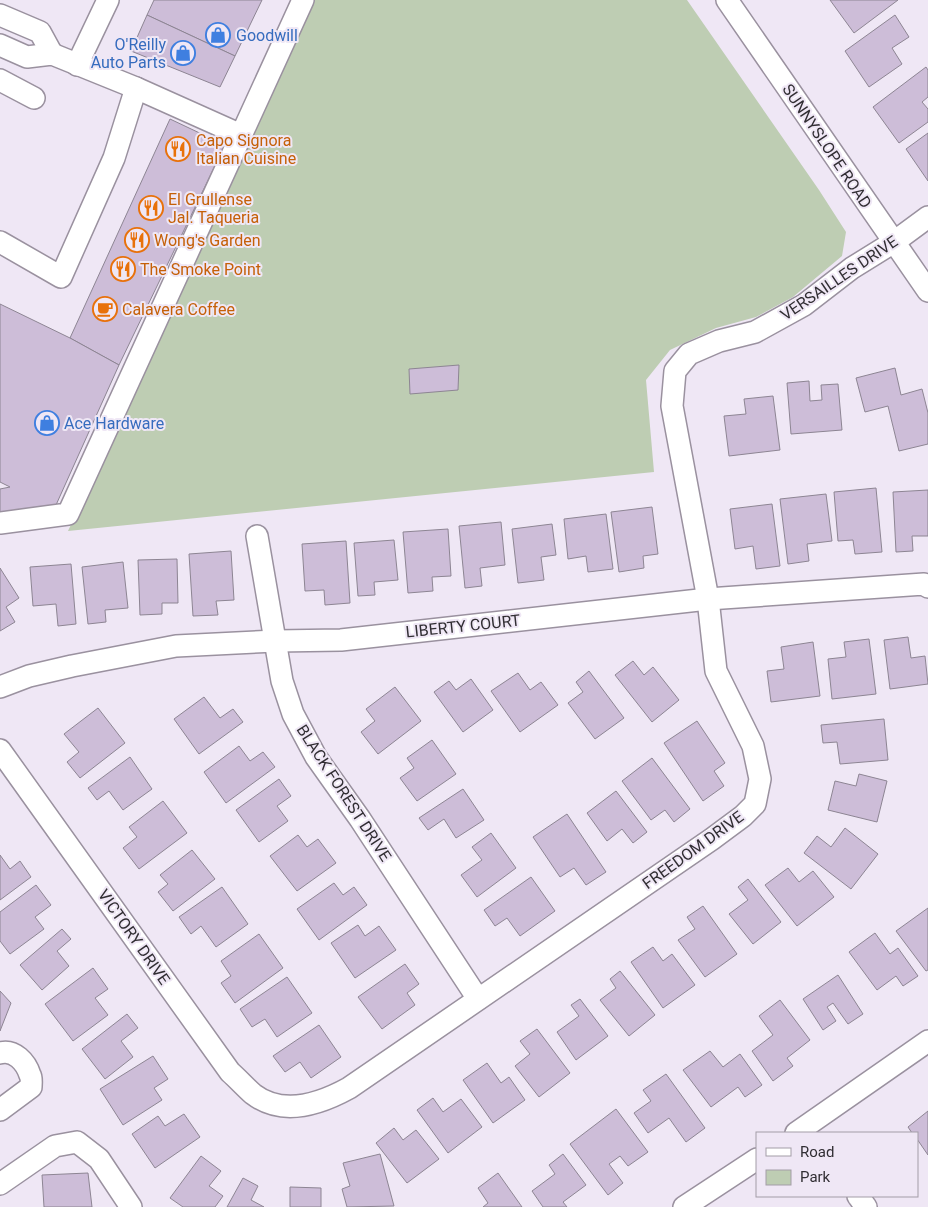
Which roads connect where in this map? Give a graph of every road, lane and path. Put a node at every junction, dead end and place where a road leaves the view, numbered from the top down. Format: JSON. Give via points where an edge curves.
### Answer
{"nodes":[{"id":1,"x":108,"y":0,"type":"edge"},
{"id":2,"x":303,"y":0,"type":"edge"},
{"id":3,"x":727,"y":0,"type":"edge"},
{"id":4,"x":5,"y":10,"type":"edge"},
{"id":5,"x":0,"y":45,"type":"edge"},
{"id":6,"x":52,"y":54,"type":"junction"},
{"id":7,"x":78,"y":65,"type":"junction"},
{"id":8,"x":0,"y":80,"type":"edge"},
{"id":9,"x":136,"y":88,"type":"junction"},
{"id":10,"x":34,"y":98,"type":"dead end"},
{"id":11,"x":241,"y":136,"type":"junction"},
{"id":12,"x":928,"y":218,"type":"edge"},
{"id":13,"x":0,"y":242,"type":"edge"},
{"id":14,"x":894,"y":242,"type":"junction"},
{"id":15,"x":928,"y":291,"type":"edge"},
{"id":16,"x":672,"y":406,"type":"joint"},
{"id":17,"x":0,"y":523,"type":"edge"},
{"id":18,"x":257,"y":536,"type":"dead end"},
{"id":19,"x":928,"y":587,"type":"edge"},
{"id":20,"x":708,"y":599,"type":"junction"},
{"id":21,"x":276,"y":641,"type":"junction"},
{"id":22,"x":0,"y":686,"type":"edge"},
{"id":23,"x":0,"y":750,"type":"edge"},
{"id":24,"x":478,"y":999,"type":"junction"},
{"id":25,"x":928,"y":1041,"type":"edge"},
{"id":26,"x":0,"y":1053,"type":"edge"},
{"id":27,"x":282,"y":1106,"type":"joint"},
{"id":28,"x":0,"y":1110,"type":"edge"},
{"id":29,"x":808,"y":1130,"type":"edge"},
{"id":30,"x":756,"y":1160,"type":"edge"},
{"id":31,"x":0,"y":1184,"type":"edge"},
{"id":32,"x":131,"y":1207,"type":"edge"},
{"id":33,"x":684,"y":1207,"type":"edge"}],
"edges":[{"from":1,"to":7,"type":"street"},
{"from":2,"to":11,"type":"street"},
{"from":3,"to":14,"type":"street","name":"SUNNYSLOPE ROAD"},
{"from":4,"to":6,"type":"street","via":[[40,32]]},
{"from":5,"to":6,"type":"street","via":[[27,57]]},
{"from":6,"to":7,"type":"street"},
{"from":7,"to":9,"type":"street"},
{"from":8,"to":10,"type":"street"},
{"from":9,"to":11,"type":"street"},
{"from":9,"to":13,"type":"street","via":[[114,158],[61,277]]},
{"from":11,"to":17,"type":"street","via":[[68,514]]},
{"from":12,"to":14,"type":"street","name":"VERSAILLES DRIVE"},
{"from":14,"to":15,"type":"street","name":"SUNNYSLOPE ROAD"},
{"from":14,"to":16,"type":"street","name":"VERSAILLES DRIVE","via":[[852,268],[804,305],[755,332],[719,341],[690,354],[676,371]]},
{"from":16,"to":20,"type":"street","name":"FREEDOM DRIVE"},
{"from":18,"to":21,"type":"street","name":"BLACK FOREST DRIVE"},
{"from":19,"to":20,"type":"street","name":"LIBERTY COURT","via":[[924,584]]},
{"from":20,"to":21,"type":"street","name":"LIBERTY COURT","via":[[341,640]]},
{"from":20,"to":24,"type":"street","name":"FREEDOM DRIVE","via":[[716,672],[753,746],[760,779],[755,804],[712,840]]},
{"from":21,"to":22,"type":"street","name":"LIBERTY COURT","via":[[176,646],[72,666]]},
{"from":21,"to":24,"type":"street","name":"BLACK FOREST DRIVE","via":[[282,681],[293,714],[316,757]]},
{"from":23,"to":27,"type":"street","name":"VICTORY DRIVE","via":[[230,1072],[254,1095]]},
{"from":24,"to":27,"type":"street","name":"FREEDOM DRIVE","via":[[349,1088],[314,1103]]},
{"from":25,"to":29,"type":"street"},
{"from":26,"to":28,"type":"street","via":[[15,1054],[31,1076],[31,1087]]},
{"from":30,"to":33,"type":"street"},
{"from":31,"to":32,"type":"street","via":[[55,1146],[77,1142],[99,1159]]}]}
